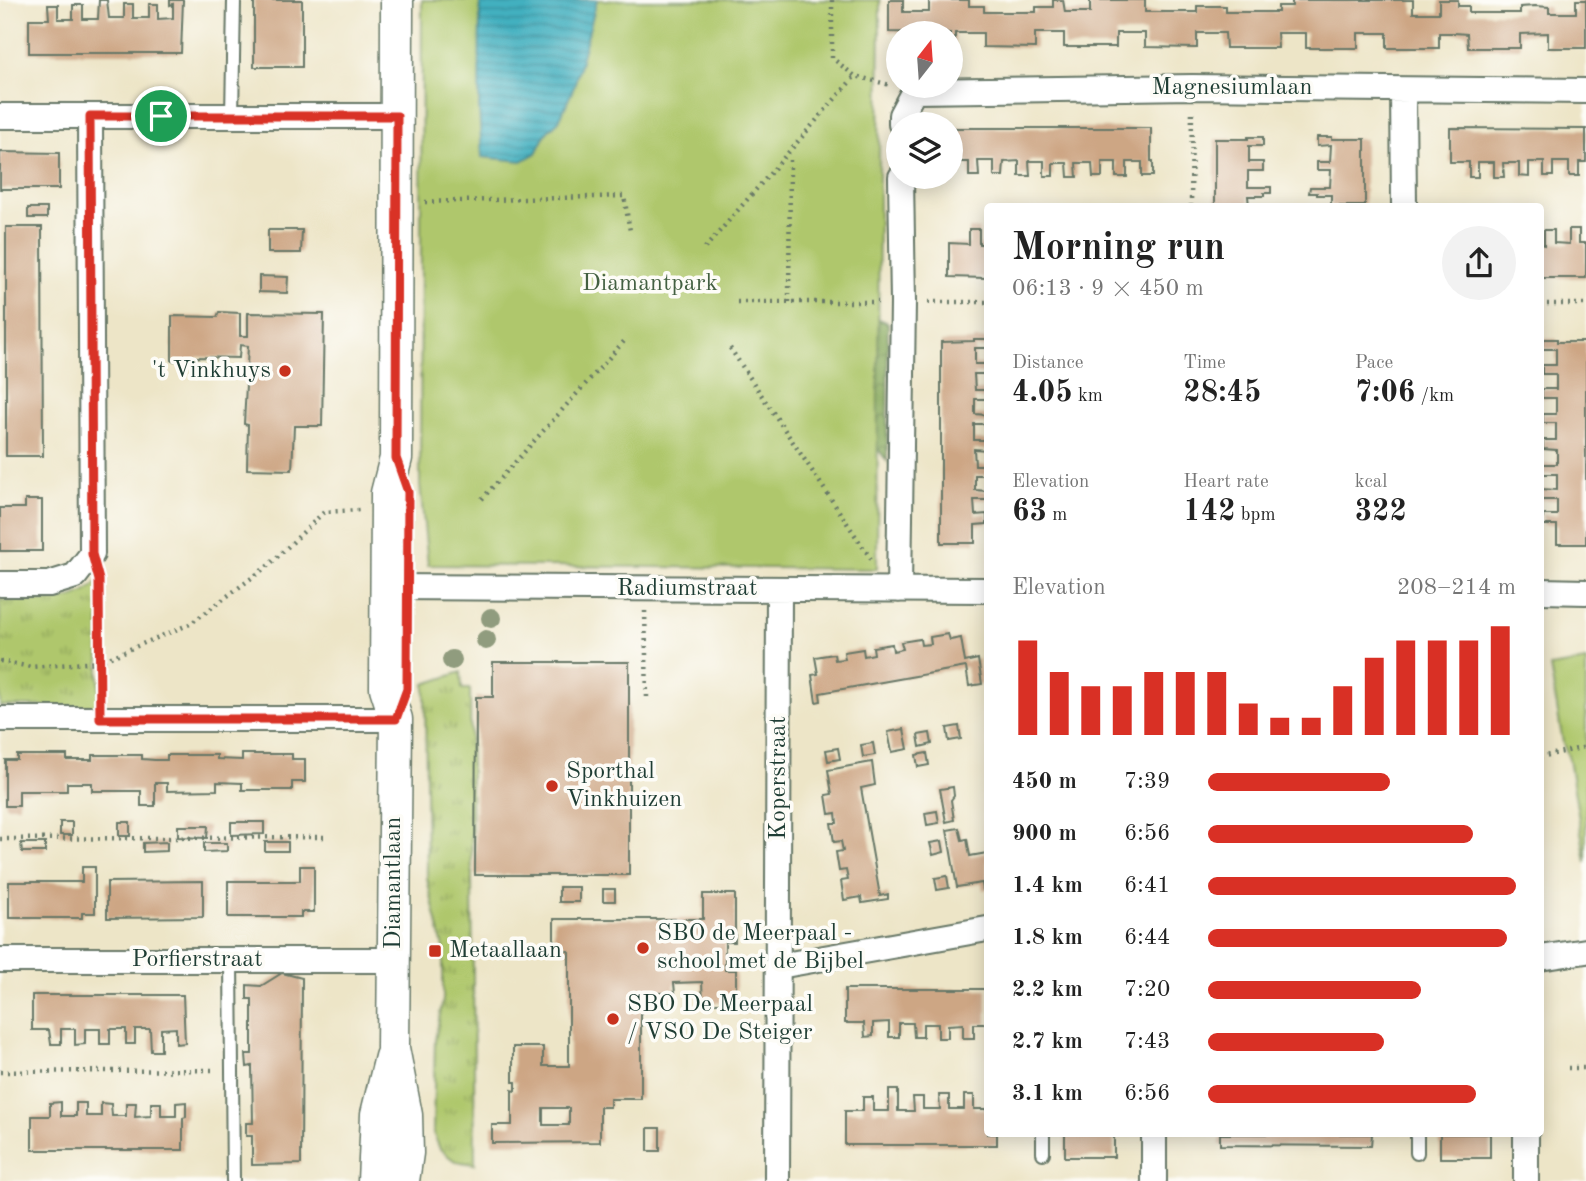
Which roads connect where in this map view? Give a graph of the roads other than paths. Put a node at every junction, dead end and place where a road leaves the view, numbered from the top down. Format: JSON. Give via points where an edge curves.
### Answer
{"nodes":[{"id":1,"x":234,"y":0,"type":"edge"},
{"id":2,"x":397,"y":0,"type":"edge"},
{"id":3,"x":1404,"y":90,"type":"junction"},
{"id":4,"x":1586,"y":91,"type":"edge"},
{"id":5,"x":903,"y":112,"type":"edge"},
{"id":6,"x":0,"y":116,"type":"edge"},
{"id":7,"x":90,"y":116,"type":"junction"},
{"id":8,"x":232,"y":116,"type":"junction"},
{"id":9,"x":397,"y":116,"type":"junction"},
{"id":10,"x":901,"y":189,"type":"edge"},
{"id":11,"x":1404,"y":203,"type":"edge"},
{"id":12,"x":0,"y":584,"type":"edge"},
{"id":13,"x":397,"y":587,"type":"junction"},
{"id":14,"x":779,"y":589,"type":"junction"},
{"id":15,"x":899,"y":590,"type":"junction"},
{"id":16,"x":984,"y":590,"type":"edge"},
{"id":17,"x":1544,"y":591,"type":"edge"},
{"id":18,"x":1586,"y":592,"type":"edge"},
{"id":19,"x":0,"y":719,"type":"edge"},
{"id":20,"x":396,"y":719,"type":"junction"},
{"id":21,"x":984,"y":930,"type":"edge"},
{"id":22,"x":1586,"y":951,"type":"edge"},
{"id":23,"x":1544,"y":957,"type":"edge"},
{"id":24,"x":0,"y":960,"type":"edge"},
{"id":25,"x":232,"y":960,"type":"junction"},
{"id":26,"x":394,"y":960,"type":"junction"},
{"id":27,"x":779,"y":966,"type":"junction"},
{"id":28,"x":393,"y":1048,"type":"junction"},
{"id":29,"x":1043,"y":1137,"type":"edge"},
{"id":30,"x":1154,"y":1137,"type":"edge"},
{"id":31,"x":1417,"y":1137,"type":"edge"},
{"id":32,"x":1526,"y":1137,"type":"edge"},
{"id":33,"x":1043,"y":1153,"type":"dead end"},
{"id":34,"x":1417,"y":1153,"type":"dead end"},
{"id":35,"x":233,"y":1181,"type":"edge"},
{"id":36,"x":374,"y":1181,"type":"edge"},
{"id":37,"x":403,"y":1181,"type":"edge"},
{"id":38,"x":777,"y":1181,"type":"edge"},
{"id":39,"x":1154,"y":1181,"type":"edge"},
{"id":40,"x":1526,"y":1181,"type":"edge"}],
"edges":[{"from":1,"to":8,"type":"lane"},
{"from":2,"to":9,"type":"street","name":"Diamantlaan"},
{"from":3,"to":4,"type":"street","name":"Magnesiumlaan"},
{"from":3,"to":5,"type":"street","name":"Magnesiumlaan","via":[[914,91]]},
{"from":3,"to":11,"type":"street"},
{"from":6,"to":7,"type":"street"},
{"from":7,"to":8,"type":"street"},
{"from":7,"to":12,"type":"street","via":[[92,554],[75,576],[49,584]]},
{"from":8,"to":9,"type":"street"},
{"from":9,"to":13,"type":"street","name":"Diamantlaan","via":[[396,458],[408,492]]},
{"from":10,"to":15,"type":"street"},
{"from":13,"to":14,"type":"street","name":"Radiumstraat"},
{"from":13,"to":20,"type":"street","name":"Diamantlaan","via":[[407,689]]},
{"from":14,"to":15,"type":"street","name":"Radiumstraat"},
{"from":14,"to":27,"type":"street","name":"Koperstraat"},
{"from":15,"to":16,"type":"street","name":"Radiumstraat"},
{"from":17,"to":18,"type":"street"},
{"from":19,"to":20,"type":"street"},
{"from":20,"to":26,"type":"street","name":"Diamantlaan"},
{"from":21,"to":27,"type":"street"},
{"from":22,"to":23,"type":"street"},
{"from":24,"to":25,"type":"street","name":"Porfierstraat"},
{"from":25,"to":26,"type":"street","name":"Porfierstraat"},
{"from":25,"to":35,"type":"lane"},
{"from":26,"to":28,"type":"street","name":"Diamantlaan"},
{"from":27,"to":38,"type":"street","name":"Koperstraat"},
{"from":28,"to":36,"type":"street","name":"Diamantlaan","via":[[377,1114]]},
{"from":28,"to":37,"type":"street","name":"Diamantlaan","via":[[406,1115]]},
{"from":29,"to":33,"type":"lane"},
{"from":30,"to":39,"type":"street"},
{"from":31,"to":34,"type":"lane"},
{"from":32,"to":40,"type":"street"}]}
